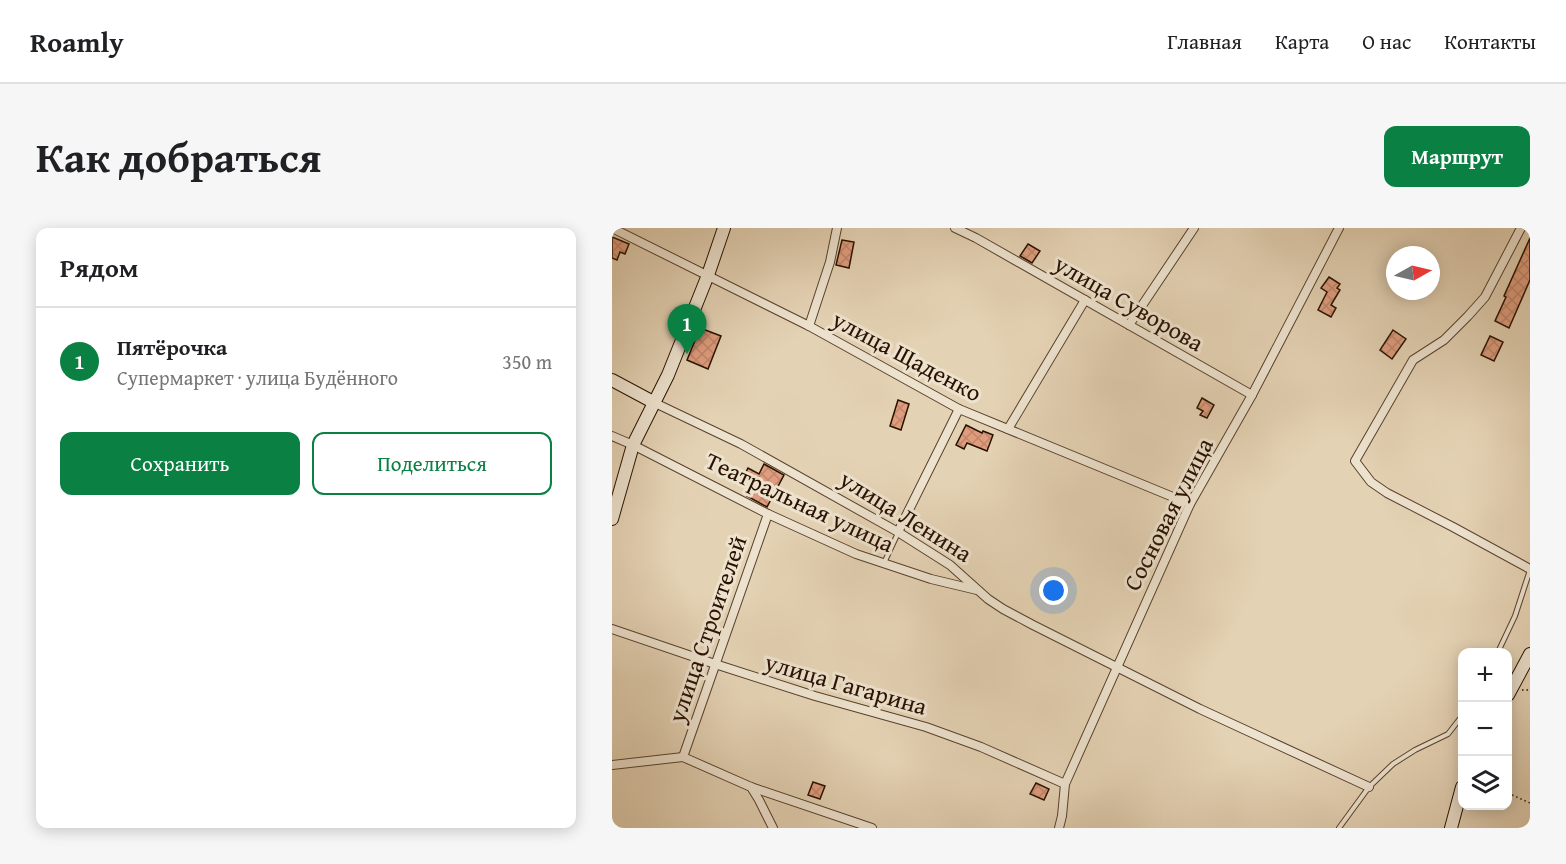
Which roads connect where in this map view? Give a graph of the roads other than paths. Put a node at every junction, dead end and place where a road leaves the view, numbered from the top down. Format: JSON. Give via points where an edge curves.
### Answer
{"nodes":[{"id":1,"x":612,"y":228,"type":"edge"},
{"id":2,"x":724,"y":228,"type":"edge"},
{"id":3,"x":837,"y":228,"type":"edge"},
{"id":4,"x":955,"y":228,"type":"edge"},
{"id":5,"x":980,"y":228,"type":"edge"},
{"id":6,"x":1194,"y":228,"type":"edge"},
{"id":7,"x":1340,"y":228,"type":"edge"},
{"id":8,"x":1521,"y":228,"type":"edge"},
{"id":9,"x":976,"y":238,"type":"junction"},
{"id":10,"x":708,"y":275,"type":"junction"},
{"id":11,"x":1085,"y":300,"type":"junction"},
{"id":12,"x":1129,"y":325,"type":"junction"},
{"id":13,"x":808,"y":326,"type":"junction"},
{"id":14,"x":612,"y":380,"type":"edge"},
{"id":15,"x":1252,"y":395,"type":"junction"},
{"id":16,"x":655,"y":403,"type":"junction"},
{"id":17,"x":959,"y":409,"type":"junction"},
{"id":18,"x":1008,"y":429,"type":"junction"},
{"id":19,"x":612,"y":436,"type":"edge"},
{"id":20,"x":633,"y":445,"type":"junction"},
{"id":21,"x":1190,"y":504,"type":"junction"},
{"id":22,"x":768,"y":514,"type":"junction"},
{"id":23,"x":612,"y":519,"type":"edge"},
{"id":24,"x":898,"y":532,"type":"junction"},
{"id":25,"x":884,"y":564,"type":"junction"},
{"id":26,"x":1530,"y":570,"type":"edge"},
{"id":27,"x":977,"y":590,"type":"junction"},
{"id":28,"x":612,"y":629,"type":"edge"},
{"id":29,"x":1500,"y":648,"type":"edge"},
{"id":30,"x":1530,"y":654,"type":"edge"},
{"id":31,"x":714,"y":664,"type":"junction"},
{"id":32,"x":1116,"y":667,"type":"junction"},
{"id":33,"x":1512,"y":688,"type":"edge"},
{"id":34,"x":1458,"y":721,"type":"edge"},
{"id":35,"x":683,"y":757,"type":"junction"},
{"id":36,"x":612,"y":765,"type":"edge"},
{"id":37,"x":1065,"y":784,"type":"junction"},
{"id":38,"x":751,"y":787,"type":"junction"},
{"id":39,"x":1369,"y":787,"type":"junction"},
{"id":40,"x":1458,"y":802,"type":"edge"},
{"id":41,"x":773,"y":828,"type":"edge"},
{"id":42,"x":872,"y":828,"type":"edge"},
{"id":43,"x":1059,"y":828,"type":"edge"},
{"id":44,"x":1339,"y":828,"type":"edge"},
{"id":45,"x":1451,"y":828,"type":"edge"}],
"edges":[{"from":1,"to":10,"type":"street","name":"улица Щаденко"},
{"from":2,"to":10,"type":"main road"},
{"from":3,"to":13,"type":"street"},
{"from":4,"to":9,"type":"street","name":"улица Суворова"},
{"from":5,"to":9,"type":"street"},
{"from":6,"to":12,"type":"street"},
{"from":7,"to":15,"type":"street","name":"Сосновая улица"},
{"from":8,"to":26,"type":"street","via":[[1485,297],[1444,340],[1413,360],[1355,461],[1371,482],[1387,493]]},
{"from":9,"to":11,"type":"street","name":"улица Суворова"},
{"from":10,"to":13,"type":"street","name":"улица Щаденко"},
{"from":10,"to":16,"type":"main road"},
{"from":11,"to":12,"type":"street","name":"улица Суворова"},
{"from":11,"to":18,"type":"street"},
{"from":12,"to":15,"type":"street","name":"улица Суворова"},
{"from":13,"to":17,"type":"street","name":"улица Щаденко"},
{"from":14,"to":16,"type":"main road","name":"улица Ленина"},
{"from":15,"to":21,"type":"street","name":"Сосновая улица"},
{"from":16,"to":20,"type":"main road"},
{"from":16,"to":24,"type":"street","name":"улица Ленина","via":[[741,444]]},
{"from":17,"to":18,"type":"street","name":"улица Щаденко"},
{"from":17,"to":24,"type":"street"},
{"from":18,"to":21,"type":"street","name":"улица Щаденко"},
{"from":19,"to":20,"type":"street","name":"Театральная улица"},
{"from":20,"to":22,"type":"street","name":"Театральная улица"},
{"from":20,"to":23,"type":"main road"},
{"from":21,"to":32,"type":"street","name":"Сосновая улица"},
{"from":22,"to":25,"type":"street","name":"Театральная улица"},
{"from":22,"to":31,"type":"street","name":"улица Строителей"},
{"from":24,"to":25,"type":"lane"},
{"from":24,"to":27,"type":"street","name":"улица Ленина","via":[[950,565]]},
{"from":25,"to":27,"type":"street","name":"Театральная улица"},
{"from":26,"to":29,"type":"lane"},
{"from":27,"to":32,"type":"street","name":"улица Ленина","via":[[1003,609]]},
{"from":28,"to":31,"type":"street","name":"улица Гагарина"},
{"from":30,"to":33,"type":"main road"},
{"from":31,"to":35,"type":"street","name":"улица Строителей"},
{"from":31,"to":37,"type":"street","name":"улица Гагарина","via":[[926,727]]},
{"from":32,"to":37,"type":"street","name":"Сосновая улица"},
{"from":32,"to":39,"type":"street","name":"улица Ленина"},
{"from":34,"to":39,"type":"lane","via":[[1448,735],[1393,764]]},
{"from":35,"to":36,"type":"street","name":"улица Строителей"},
{"from":35,"to":38,"type":"street","name":"улица Строителей"},
{"from":37,"to":43,"type":"street","name":"Сосновая улица"},
{"from":38,"to":41,"type":"street"},
{"from":38,"to":42,"type":"street","name":"улица Строителей"},
{"from":39,"to":44,"type":"lane"},
{"from":40,"to":45,"type":"main road"}]}
